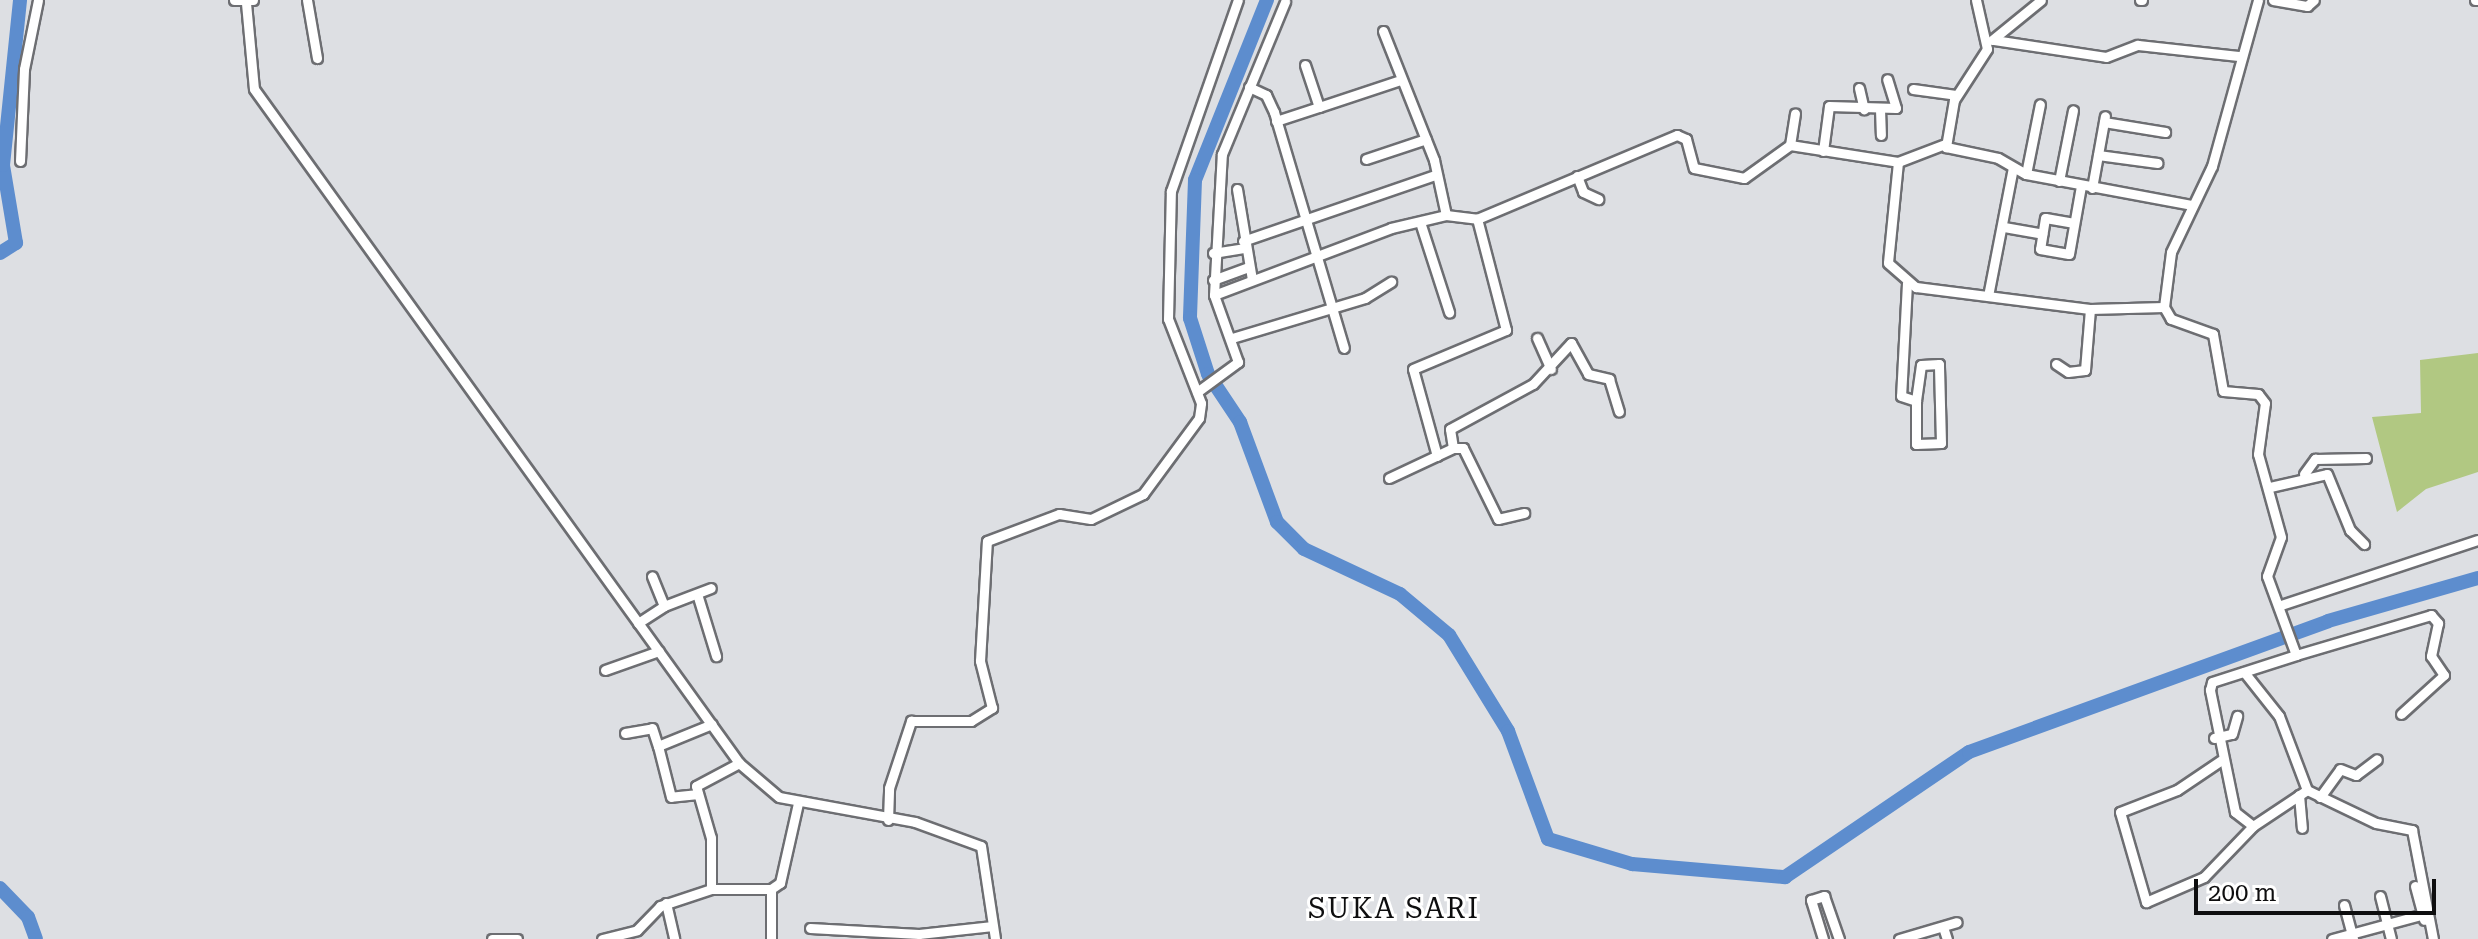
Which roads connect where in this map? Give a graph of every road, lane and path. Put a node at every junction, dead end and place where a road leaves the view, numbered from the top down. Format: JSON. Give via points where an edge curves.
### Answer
{"nodes":[{"id":1,"x":38,"y":0,"type":"edge"},
{"id":2,"x":234,"y":0,"type":"edge"},
{"id":3,"x":307,"y":0,"type":"edge"},
{"id":4,"x":1238,"y":0,"type":"edge"},
{"id":5,"x":1976,"y":0,"type":"edge"},
{"id":6,"x":2041,"y":0,"type":"edge"},
{"id":7,"x":2258,"y":0,"type":"edge"},
{"id":8,"x":2273,"y":0,"type":"edge"},
{"id":9,"x":2314,"y":0,"type":"edge"},
{"id":10,"x":249,"y":2,"type":"edge"},
{"id":11,"x":1285,"y":2,"type":"edge"},
{"id":12,"x":1383,"y":31,"type":"dead end"},
{"id":13,"x":1989,"y":40,"type":"junction"},
{"id":14,"x":2238,"y":56,"type":"junction"},
{"id":15,"x":317,"y":58,"type":"dead end"},
{"id":16,"x":1305,"y":65,"type":"dead end"},
{"id":17,"x":1887,"y":79,"type":"dead end"},
{"id":18,"x":1400,"y":80,"type":"junction"},
{"id":19,"x":1249,"y":87,"type":"junction"},
{"id":20,"x":1859,"y":88,"type":"dead end"},
{"id":21,"x":1913,"y":89,"type":"dead end"},
{"id":22,"x":1833,"y":94,"type":"dead end"},
{"id":23,"x":1956,"y":95,"type":"junction"},
{"id":24,"x":2040,"y":104,"type":"dead end"},
{"id":25,"x":1319,"y":107,"type":"junction"},
{"id":26,"x":1836,"y":107,"type":"junction"},
{"id":27,"x":1864,"y":109,"type":"junction"},
{"id":28,"x":1880,"y":109,"type":"junction"},
{"id":29,"x":2073,"y":110,"type":"dead end"},
{"id":30,"x":1795,"y":113,"type":"dead end"},
{"id":31,"x":1276,"y":121,"type":"junction"},
{"id":32,"x":2165,"y":132,"type":"dead end"},
{"id":33,"x":1881,"y":135,"type":"dead end"},
{"id":34,"x":1426,"y":139,"type":"junction"},
{"id":35,"x":1945,"y":144,"type":"junction"},
{"id":36,"x":1790,"y":145,"type":"junction"},
{"id":37,"x":1823,"y":151,"type":"junction"},
{"id":38,"x":2098,"y":155,"type":"junction"},
{"id":39,"x":1366,"y":159,"type":"dead end"},
{"id":40,"x":20,"y":161,"type":"dead end"},
{"id":41,"x":1898,"y":162,"type":"junction"},
{"id":42,"x":2157,"y":163,"type":"dead end"},
{"id":43,"x":2013,"y":167,"type":"junction"},
{"id":44,"x":2026,"y":174,"type":"junction"},
{"id":45,"x":1435,"y":175,"type":"junction"},
{"id":46,"x":1577,"y":176,"type":"junction"},
{"id":47,"x":2059,"y":181,"type":"junction"},
{"id":48,"x":2081,"y":186,"type":"junction"},
{"id":49,"x":2092,"y":188,"type":"junction"},
{"id":50,"x":1237,"y":189,"type":"dead end"},
{"id":51,"x":1598,"y":199,"type":"dead end"},
{"id":52,"x":2191,"y":205,"type":"junction"},
{"id":53,"x":1446,"y":215,"type":"junction"},
{"id":54,"x":1477,"y":219,"type":"junction"},
{"id":55,"x":1307,"y":222,"type":"junction"},
{"id":56,"x":1420,"y":222,"type":"junction"},
{"id":57,"x":2074,"y":223,"type":"junction"},
{"id":58,"x":2004,"y":227,"type":"dead end"},
{"id":59,"x":2042,"y":234,"type":"junction"},
{"id":60,"x":1244,"y":244,"type":"junction"},
{"id":61,"x":1316,"y":251,"type":"junction"},
{"id":62,"x":1213,"y":253,"type":"junction"},
{"id":63,"x":1248,"y":267,"type":"junction"},
{"id":64,"x":1213,"y":280,"type":"junction"},
{"id":65,"x":1252,"y":280,"type":"junction"},
{"id":66,"x":1391,"y":282,"type":"dead end"},
{"id":67,"x":1907,"y":283,"type":"junction"},
{"id":68,"x":1214,"y":295,"type":"junction"},
{"id":69,"x":1988,"y":296,"type":"junction"},
{"id":70,"x":1332,"y":305,"type":"junction"},
{"id":71,"x":2164,"y":307,"type":"junction"},
{"id":72,"x":2090,"y":309,"type":"junction"},
{"id":73,"x":1449,"y":312,"type":"dead end"},
{"id":74,"x":1232,"y":338,"type":"junction"},
{"id":75,"x":1537,"y":338,"type":"dead end"},
{"id":76,"x":1344,"y":348,"type":"dead end"},
{"id":77,"x":2056,"y":364,"type":"dead end"},
{"id":78,"x":1551,"y":369,"type":"junction"},
{"id":79,"x":1201,"y":390,"type":"junction"},
{"id":80,"x":1916,"y":401,"type":"junction"},
{"id":81,"x":1619,"y":411,"type":"dead end"},
{"id":82,"x":1453,"y":448,"type":"junction"},
{"id":83,"x":1437,"y":456,"type":"junction"},
{"id":84,"x":2366,"y":458,"type":"dead end"},
{"id":85,"x":2304,"y":474,"type":"junction"},
{"id":86,"x":1389,"y":478,"type":"dead end"},
{"id":87,"x":2270,"y":487,"type":"junction"},
{"id":88,"x":1524,"y":513,"type":"dead end"},
{"id":89,"x":2478,"y":540,"type":"edge"},
{"id":90,"x":2364,"y":544,"type":"dead end"},
{"id":91,"x":652,"y":576,"type":"dead end"},
{"id":92,"x":711,"y":588,"type":"dead end"},
{"id":93,"x":698,"y":597,"type":"junction"},
{"id":94,"x":2281,"y":605,"type":"junction"},
{"id":95,"x":664,"y":606,"type":"junction"},
{"id":96,"x":638,"y":623,"type":"junction"},
{"id":97,"x":659,"y":651,"type":"junction"},
{"id":98,"x":2294,"y":651,"type":"junction"},
{"id":99,"x":716,"y":656,"type":"dead end"},
{"id":100,"x":605,"y":670,"type":"dead end"},
{"id":101,"x":2244,"y":672,"type":"junction"},
{"id":102,"x":2401,"y":714,"type":"dead end"},
{"id":103,"x":2237,"y":716,"type":"dead end"},
{"id":104,"x":712,"y":724,"type":"junction"},
{"id":105,"x":625,"y":733,"type":"dead end"},
{"id":106,"x":2214,"y":738,"type":"junction"},
{"id":107,"x":658,"y":746,"type":"junction"},
{"id":108,"x":2223,"y":759,"type":"junction"},
{"id":109,"x":2377,"y":759,"type":"dead end"},
{"id":110,"x":739,"y":763,"type":"junction"},
{"id":111,"x":2303,"y":793,"type":"junction"},
{"id":112,"x":698,"y":794,"type":"junction"},
{"id":113,"x":2320,"y":797,"type":"junction"},
{"id":114,"x":798,"y":803,"type":"junction"},
{"id":115,"x":888,"y":820,"type":"junction"},
{"id":116,"x":2253,"y":826,"type":"junction"},
{"id":117,"x":2302,"y":828,"type":"dead end"},
{"id":118,"x":2415,"y":886,"type":"dead end"},
{"id":119,"x":711,"y":889,"type":"junction"},
{"id":120,"x":771,"y":889,"type":"junction"},
{"id":121,"x":2380,"y":896,"type":"dead end"},
{"id":122,"x":666,"y":903,"type":"junction"},
{"id":123,"x":2344,"y":905,"type":"dead end"},
{"id":124,"x":2426,"y":914,"type":"junction"},
{"id":125,"x":1957,"y":922,"type":"dead end"},
{"id":126,"x":2387,"y":924,"type":"junction"},
{"id":127,"x":993,"y":926,"type":"junction"},
{"id":128,"x":1943,"y":927,"type":"junction"},
{"id":129,"x":810,"y":928,"type":"dead end"},
{"id":130,"x":2352,"y":936,"type":"edge"},
{"id":131,"x":1913,"y":937,"type":"edge"},
{"id":132,"x":492,"y":939,"type":"edge"},
{"id":133,"x":517,"y":939,"type":"edge"},
{"id":134,"x":602,"y":939,"type":"edge"},
{"id":135,"x":674,"y":939,"type":"edge"},
{"id":136,"x":771,"y":939,"type":"edge"},
{"id":137,"x":995,"y":939,"type":"edge"},
{"id":138,"x":1823,"y":939,"type":"edge"},
{"id":139,"x":1839,"y":939,"type":"edge"},
{"id":140,"x":1899,"y":939,"type":"edge"},
{"id":141,"x":1947,"y":939,"type":"edge"},
{"id":142,"x":2332,"y":939,"type":"edge"},
{"id":143,"x":2391,"y":939,"type":"edge"},
{"id":144,"x":2431,"y":939,"type":"edge"}],
"edges":[{"from":1,"to":40,"type":"street","via":[[24,69]]},
{"from":2,"to":10,"type":"street"},
{"from":3,"to":15,"type":"street"},
{"from":4,"to":79,"type":"street","via":[[1171,191],[1168,319]]},
{"from":5,"to":13,"type":"street"},
{"from":6,"to":13,"type":"street"},
{"from":7,"to":14,"type":"street"},
{"from":8,"to":9,"type":"street","via":[[2307,6]]},
{"from":10,"to":96,"type":"street","via":[[254,89]]},
{"from":11,"to":19,"type":"street"},
{"from":12,"to":18,"type":"street"},
{"from":13,"to":14,"type":"street","via":[[2106,57],[2138,45]]},
{"from":13,"to":23,"type":"street"},
{"from":14,"to":52,"type":"street","via":[[2212,166]]},
{"from":16,"to":25,"type":"street"},
{"from":17,"to":28,"type":"street","via":[[1896,108]]},
{"from":18,"to":25,"type":"street"},
{"from":18,"to":34,"type":"street"},
{"from":19,"to":31,"type":"street","via":[[1266,95]]},
{"from":19,"to":62,"type":"street","via":[[1219,166]]},
{"from":20,"to":27,"type":"street"},
{"from":21,"to":23,"type":"street"},
{"from":22,"to":26,"type":"street"},
{"from":23,"to":35,"type":"street"},
{"from":24,"to":44,"type":"street"},
{"from":25,"to":31,"type":"street"},
{"from":26,"to":27,"type":"street"},
{"from":26,"to":37,"type":"street","via":[[1829,106]]},
{"from":27,"to":28,"type":"street"},
{"from":28,"to":33,"type":"street"},
{"from":29,"to":47,"type":"street"},
{"from":30,"to":36,"type":"street"},
{"from":31,"to":55,"type":"street"},
{"from":32,"to":38,"type":"street","via":[[2105,119]]},
{"from":34,"to":39,"type":"street"},
{"from":34,"to":45,"type":"street"},
{"from":35,"to":41,"type":"street"},
{"from":35,"to":43,"type":"street"},
{"from":36,"to":37,"type":"street"},
{"from":36,"to":46,"type":"street","via":[[1751,178],[1697,170],[1681,135]]},
{"from":37,"to":41,"type":"street"},
{"from":38,"to":42,"type":"street"},
{"from":38,"to":49,"type":"street"},
{"from":41,"to":67,"type":"street","via":[[1888,263]]},
{"from":43,"to":44,"type":"street"},
{"from":43,"to":69,"type":"street"},
{"from":44,"to":47,"type":"street"},
{"from":45,"to":53,"type":"street"},
{"from":45,"to":55,"type":"street"},
{"from":46,"to":51,"type":"street","via":[[1583,192]]},
{"from":46,"to":54,"type":"street"},
{"from":47,"to":48,"type":"street"},
{"from":48,"to":49,"type":"street"},
{"from":48,"to":57,"type":"street"},
{"from":49,"to":52,"type":"street"},
{"from":50,"to":60,"type":"street"},
{"from":52,"to":71,"type":"street","via":[[2171,252]]},
{"from":53,"to":54,"type":"street"},
{"from":53,"to":56,"type":"street"},
{"from":54,"to":83,"type":"street","via":[[1506,330],[1413,369]]},
{"from":55,"to":60,"type":"street"},
{"from":55,"to":61,"type":"street"},
{"from":56,"to":61,"type":"street"},
{"from":56,"to":73,"type":"street"},
{"from":57,"to":59,"type":"street","via":[[2045,218]]},
{"from":57,"to":59,"type":"street","via":[[2069,254],[2040,249]]},
{"from":58,"to":59,"type":"street"},
{"from":60,"to":62,"type":"street"},
{"from":60,"to":63,"type":"street"},
{"from":61,"to":65,"type":"street"},
{"from":61,"to":70,"type":"street"},
{"from":62,"to":64,"type":"street"},
{"from":63,"to":64,"type":"street"},
{"from":63,"to":65,"type":"street"},
{"from":64,"to":68,"type":"street"},
{"from":65,"to":68,"type":"street"},
{"from":66,"to":70,"type":"street"},
{"from":67,"to":69,"type":"street"},
{"from":67,"to":80,"type":"street","via":[[1901,396]]},
{"from":68,"to":74,"type":"street"},
{"from":69,"to":72,"type":"street"},
{"from":70,"to":74,"type":"street"},
{"from":70,"to":76,"type":"street"},
{"from":71,"to":72,"type":"street"},
{"from":71,"to":87,"type":"street","via":[[2171,319],[2213,334],[2219,388],[2260,395],[2266,421],[2257,441]]},
{"from":72,"to":77,"type":"street","via":[[2085,370],[2068,372]]},
{"from":74,"to":79,"type":"street","via":[[1238,362]]},
{"from":75,"to":78,"type":"street"},
{"from":78,"to":81,"type":"street","via":[[1574,344],[1588,374],[1609,379]]},
{"from":78,"to":82,"type":"street","via":[[1450,429]]},
{"from":79,"to":115,"type":"street","via":[[1195,428],[1143,494],[1091,519],[1059,514],[987,541],[980,657],[992,708],[971,721],[911,721],[889,788]]},
{"from":80,"to":80,"type":"street","via":[[1915,442],[1941,443],[1939,364],[1922,363]]},
{"from":82,"to":83,"type":"street"},
{"from":82,"to":88,"type":"street","via":[[1463,448],[1498,519]]},
{"from":83,"to":86,"type":"street"},
{"from":84,"to":85,"type":"street","via":[[2315,459]]},
{"from":85,"to":87,"type":"street"},
{"from":85,"to":90,"type":"street","via":[[2327,474],[2350,530]]},
{"from":87,"to":94,"type":"street","via":[[2281,546],[2267,576]]},
{"from":89,"to":94,"type":"street"},
{"from":91,"to":95,"type":"street"},
{"from":92,"to":93,"type":"street"},
{"from":93,"to":95,"type":"street"},
{"from":93,"to":99,"type":"street"},
{"from":94,"to":98,"type":"street"},
{"from":95,"to":96,"type":"street"},
{"from":96,"to":97,"type":"street"},
{"from":97,"to":100,"type":"street"},
{"from":97,"to":104,"type":"street"},
{"from":98,"to":101,"type":"street"},
{"from":98,"to":102,"type":"street","via":[[2431,615],[2438,623],[2430,649],[2444,675]]},
{"from":101,"to":106,"type":"street","via":[[2212,682]]},
{"from":101,"to":111,"type":"street","via":[[2279,716]]},
{"from":103,"to":106,"type":"street","via":[[2232,734]]},
{"from":104,"to":107,"type":"street"},
{"from":104,"to":110,"type":"street"},
{"from":105,"to":107,"type":"street","via":[[652,728]]},
{"from":106,"to":108,"type":"street"},
{"from":107,"to":112,"type":"street","via":[[671,797]]},
{"from":108,"to":116,"type":"street","via":[[2235,812]]},
{"from":108,"to":116,"type":"street","via":[[2177,790],[2119,813],[2146,902],[2204,877]]},
{"from":109,"to":113,"type":"street","via":[[2356,775],[2340,769]]},
{"from":110,"to":112,"type":"street","via":[[698,784]]},
{"from":110,"to":114,"type":"street","via":[[774,794]]},
{"from":111,"to":113,"type":"street"},
{"from":111,"to":116,"type":"street"},
{"from":111,"to":117,"type":"street"},
{"from":112,"to":119,"type":"street","via":[[711,838]]},
{"from":113,"to":124,"type":"street","via":[[2376,823],[2409,827]]},
{"from":114,"to":115,"type":"street"},
{"from":114,"to":120,"type":"street","via":[[780,883]]},
{"from":115,"to":127,"type":"street","via":[[981,846]]},
{"from":118,"to":124,"type":"street"},
{"from":119,"to":120,"type":"street"},
{"from":119,"to":122,"type":"street"},
{"from":120,"to":136,"type":"street"},
{"from":121,"to":126,"type":"street"},
{"from":122,"to":134,"type":"street","via":[[637,930]]},
{"from":122,"to":135,"type":"street"},
{"from":123,"to":130,"type":"street"},
{"from":124,"to":126,"type":"street"},
{"from":124,"to":144,"type":"street"},
{"from":125,"to":128,"type":"street"},
{"from":126,"to":130,"type":"street"},
{"from":126,"to":143,"type":"street"},
{"from":127,"to":129,"type":"street","via":[[919,934]]},
{"from":127,"to":137,"type":"street"},
{"from":128,"to":131,"type":"street"},
{"from":128,"to":141,"type":"street"},
{"from":130,"to":142,"type":"street"},
{"from":131,"to":140,"type":"street"},
{"from":132,"to":133,"type":"street"},
{"from":138,"to":139,"type":"street","via":[[1811,900],[1824,896]]}]}
